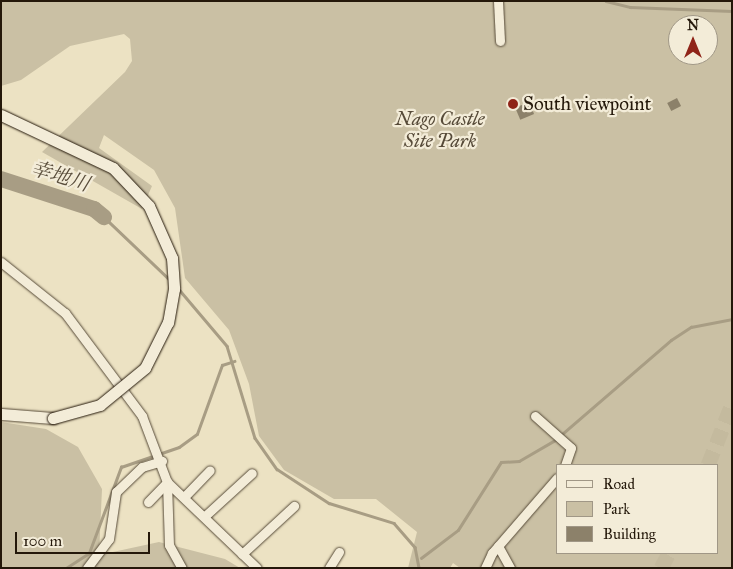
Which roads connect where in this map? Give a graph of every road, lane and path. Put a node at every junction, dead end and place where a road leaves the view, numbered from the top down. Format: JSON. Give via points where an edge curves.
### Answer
{"nodes":[{"id":1,"x":498,"y":1,"type":"edge"},
{"id":2,"x":500,"y":41,"type":"dead end"},
{"id":3,"x":1,"y":115,"type":"edge"},
{"id":4,"x":1,"y":262,"type":"edge"},
{"id":5,"x":1,"y":414,"type":"edge"},
{"id":6,"x":535,"y":416,"type":"dead end"},
{"id":7,"x":161,"y":460,"type":"junction"},
{"id":8,"x":565,"y":464,"type":"edge"},
{"id":9,"x":210,"y":470,"type":"dead end"},
{"id":10,"x":252,"y":473,"type":"dead end"},
{"id":11,"x":556,"y":479,"type":"edge"},
{"id":12,"x":167,"y":482,"type":"junction"},
{"id":13,"x":184,"y":497,"type":"junction"},
{"id":14,"x":148,"y":502,"type":"dead end"},
{"id":15,"x":294,"y":506,"type":"dead end"},
{"id":16,"x":206,"y":515,"type":"junction"},
{"id":17,"x":498,"y":546,"type":"junction"},
{"id":18,"x":339,"y":552,"type":"dead end"},
{"id":19,"x":242,"y":554,"type":"junction"},
{"id":20,"x":176,"y":557,"type":"junction"},
{"id":21,"x":88,"y":568,"type":"edge"},
{"id":22,"x":174,"y":568,"type":"edge"},
{"id":23,"x":182,"y":568,"type":"edge"},
{"id":24,"x":257,"y":568,"type":"edge"},
{"id":25,"x":329,"y":568,"type":"edge"},
{"id":26,"x":485,"y":568,"type":"edge"},
{"id":27,"x":510,"y":568,"type":"edge"}],
"edges":[{"from":1,"to":2,"type":"street"},
{"from":3,"to":5,"type":"main road","bridge":true,"via":[[113,168],[149,206],[172,258],[174,289],[168,322],[145,368],[109,400],[53,418]]},
{"from":4,"to":7,"type":"street","via":[[65,313],[142,416]]},
{"from":6,"to":8,"type":"street","via":[[571,448]]},
{"from":7,"to":12,"type":"street"},
{"from":7,"to":21,"type":"street","via":[[142,467],[116,492],[109,539]]},
{"from":9,"to":13,"type":"street"},
{"from":10,"to":16,"type":"street"},
{"from":11,"to":17,"type":"street"},
{"from":12,"to":13,"type":"street"},
{"from":12,"to":14,"type":"street"},
{"from":12,"to":20,"type":"street","via":[[168,545]]},
{"from":13,"to":16,"type":"street"},
{"from":15,"to":19,"type":"street"},
{"from":16,"to":19,"type":"street"},
{"from":17,"to":26,"type":"street"},
{"from":17,"to":27,"type":"street"},
{"from":18,"to":25,"type":"street"},
{"from":19,"to":24,"type":"street"},
{"from":20,"to":22,"type":"street"},
{"from":20,"to":23,"type":"street"}]}
